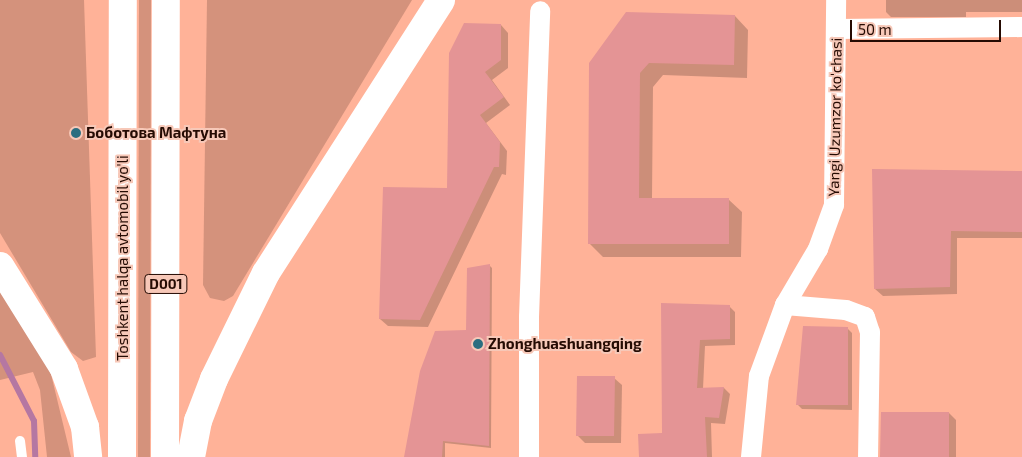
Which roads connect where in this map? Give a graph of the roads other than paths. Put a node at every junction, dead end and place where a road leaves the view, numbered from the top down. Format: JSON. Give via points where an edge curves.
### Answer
{"nodes":[{"id":1,"x":123,"y":0,"type":"edge"},
{"id":2,"x":166,"y":0,"type":"edge"},
{"id":3,"x":441,"y":0,"type":"edge"},
{"id":4,"x":836,"y":0,"type":"edge"},
{"id":5,"x":540,"y":11,"type":"dead end"},
{"id":6,"x":1022,"y":27,"type":"edge"},
{"id":7,"x":837,"y":29,"type":"junction"},
{"id":8,"x":0,"y":266,"type":"edge"},
{"id":9,"x":785,"y":305,"type":"junction"},
{"id":10,"x":20,"y":441,"type":"dead end"},
{"id":11,"x":22,"y":457,"type":"edge"},
{"id":12,"x":88,"y":457,"type":"edge"},
{"id":13,"x":122,"y":457,"type":"edge"},
{"id":14,"x":165,"y":457,"type":"edge"},
{"id":15,"x":191,"y":457,"type":"edge"},
{"id":16,"x":529,"y":457,"type":"edge"},
{"id":17,"x":751,"y":457,"type":"edge"},
{"id":18,"x":868,"y":457,"type":"edge"}],
"edges":[{"from":1,"to":13,"type":"highway","name":"Toshkent halqa avtomobil yo'li","number":"D001"},
{"from":2,"to":14,"type":"highway","number":"D001"},
{"from":3,"to":15,"type":"highway","via":[[266,273],[214,379],[198,421]]},
{"from":4,"to":7,"type":"street","name":"Yangi Uzumzor ko'chasi"},
{"from":5,"to":16,"type":"street","via":[[529,317]]},
{"from":6,"to":7,"type":"street"},
{"from":7,"to":9,"type":"street","name":"Yangi Uzumzor ko'chasi","via":[[834,205],[818,249]]},
{"from":8,"to":12,"type":"highway","via":[[64,369],[85,427]]},
{"from":9,"to":17,"type":"street","name":"Yangi Uzumzor ko'chasi","via":[[759,376]]},
{"from":9,"to":18,"type":"street","via":[[846,310],[865,317],[870,332]]},
{"from":10,"to":11,"type":"lane"}]}
